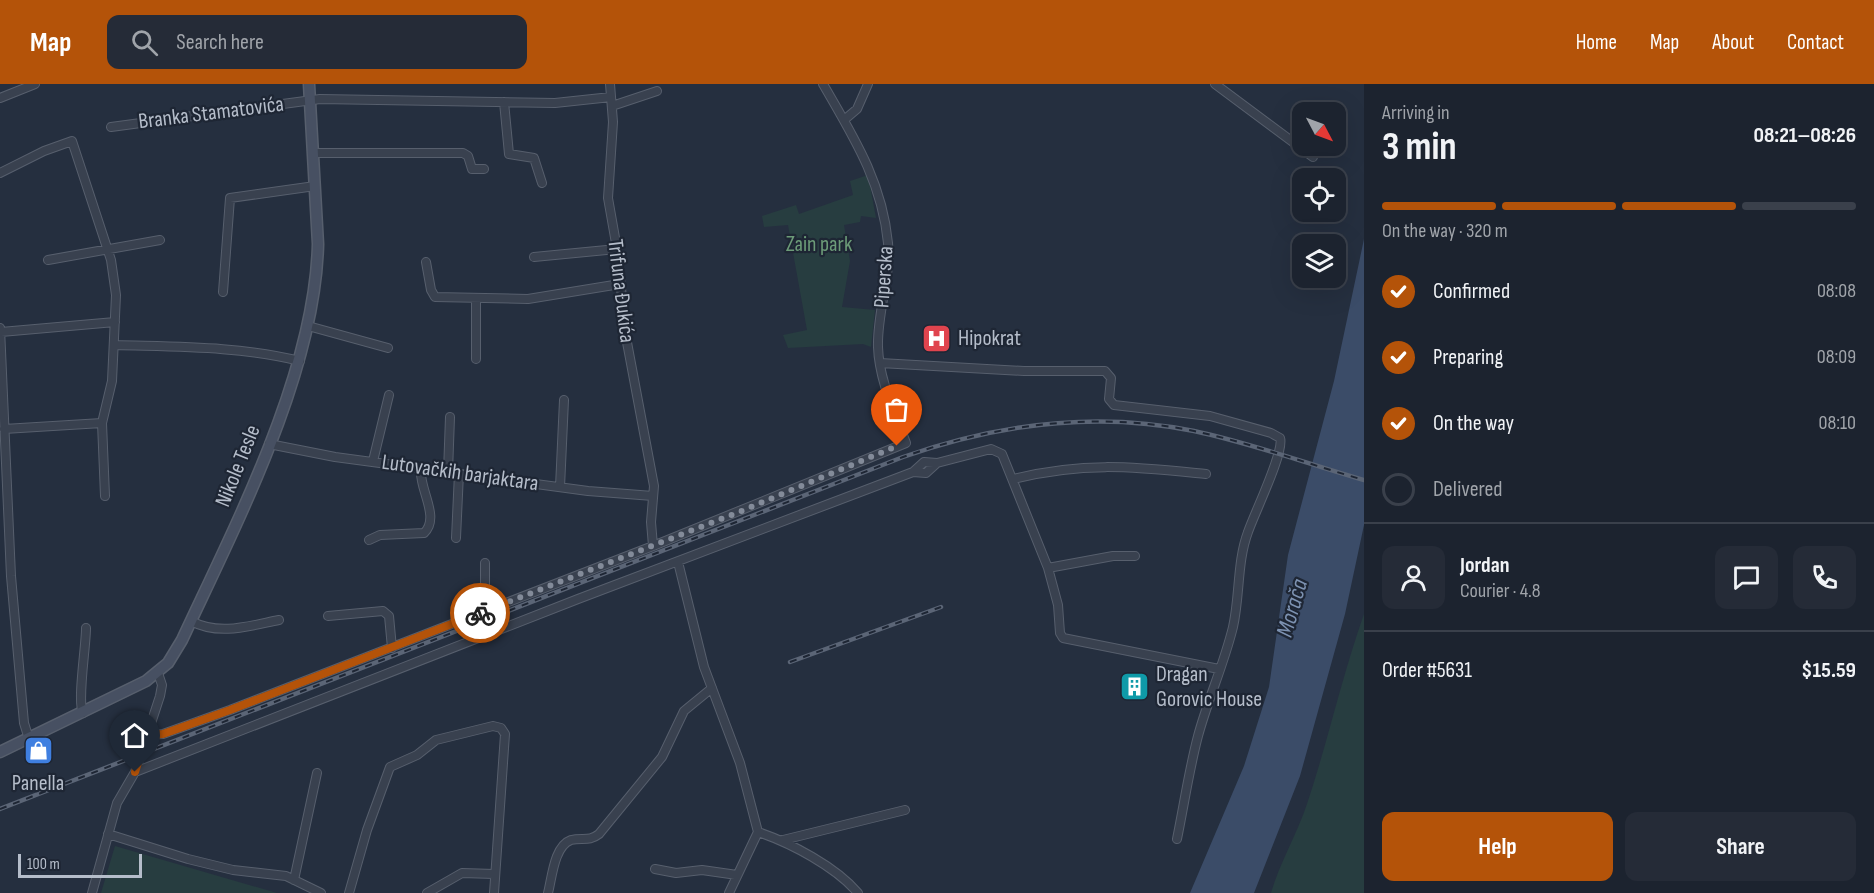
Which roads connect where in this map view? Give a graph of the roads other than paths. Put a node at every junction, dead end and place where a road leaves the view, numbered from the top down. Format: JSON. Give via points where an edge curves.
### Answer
{"nodes":[{"id":1,"x":35,"y":84,"type":"edge"},
{"id":2,"x":309,"y":84,"type":"edge"},
{"id":3,"x":610,"y":84,"type":"edge"},
{"id":4,"x":823,"y":84,"type":"edge"},
{"id":5,"x":868,"y":84,"type":"edge"},
{"id":6,"x":1215,"y":84,"type":"edge"},
{"id":7,"x":657,"y":91,"type":"dead end"},
{"id":8,"x":0,"y":98,"type":"edge"},
{"id":9,"x":310,"y":100,"type":"junction"},
{"id":10,"x":504,"y":102,"type":"junction"},
{"id":11,"x":611,"y":102,"type":"junction"},
{"id":12,"x":844,"y":120,"type":"junction"},
{"id":13,"x":111,"y":127,"type":"dead end"},
{"id":14,"x":314,"y":153,"type":"junction"},
{"id":15,"x":1313,"y":157,"type":"dead end"},
{"id":16,"x":483,"y":169,"type":"dead end"},
{"id":17,"x":0,"y":173,"type":"edge"},
{"id":18,"x":542,"y":183,"type":"dead end"},
{"id":19,"x":315,"y":186,"type":"junction"},
{"id":20,"x":160,"y":240,"type":"dead end"},
{"id":21,"x":108,"y":249,"type":"junction"},
{"id":22,"x":617,"y":249,"type":"junction"},
{"id":23,"x":534,"y":257,"type":"dead end"},
{"id":24,"x":48,"y":260,"type":"dead end"},
{"id":25,"x":426,"y":262,"type":"dead end"},
{"id":26,"x":620,"y":284,"type":"junction"},
{"id":27,"x":224,"y":292,"type":"dead end"},
{"id":28,"x":476,"y":299,"type":"junction"},
{"id":29,"x":115,"y":322,"type":"junction"},
{"id":30,"x":308,"y":326,"type":"junction"},
{"id":31,"x":1,"y":330,"type":"edge"},
{"id":32,"x":115,"y":345,"type":"junction"},
{"id":33,"x":388,"y":348,"type":"dead end"},
{"id":34,"x":476,"y":359,"type":"dead end"},
{"id":35,"x":300,"y":361,"type":"junction"},
{"id":36,"x":880,"y":363,"type":"junction"},
{"id":37,"x":389,"y":395,"type":"dead end"},
{"id":38,"x":564,"y":400,"type":"dead end"},
{"id":39,"x":450,"y":417,"type":"dead end"},
{"id":40,"x":1,"y":418,"type":"edge"},
{"id":41,"x":102,"y":423,"type":"junction"},
{"id":42,"x":4,"y":429,"type":"junction"},
{"id":43,"x":269,"y":444,"type":"junction"},
{"id":44,"x":373,"y":461,"type":"junction"},
{"id":45,"x":422,"y":468,"type":"junction"},
{"id":46,"x":448,"y":472,"type":"junction"},
{"id":47,"x":459,"y":473,"type":"junction"},
{"id":48,"x":1206,"y":474,"type":"dead end"},
{"id":49,"x":1013,"y":479,"type":"junction"},
{"id":50,"x":560,"y":487,"type":"junction"},
{"id":51,"x":105,"y":496,"type":"dead end"},
{"id":52,"x":653,"y":496,"type":"junction"},
{"id":53,"x":0,"y":504,"type":"edge"},
{"id":54,"x":8,"y":510,"type":"junction"},
{"id":55,"x":456,"y":538,"type":"dead end"},
{"id":56,"x":369,"y":540,"type":"dead end"},
{"id":57,"x":652,"y":546,"type":"junction"},
{"id":58,"x":1135,"y":556,"type":"dead end"},
{"id":59,"x":678,"y":562,"type":"junction"},
{"id":60,"x":485,"y":563,"type":"dead end"},
{"id":61,"x":1048,"y":568,"type":"junction"},
{"id":62,"x":0,"y":576,"type":"edge"},
{"id":63,"x":11,"y":576,"type":"junction"},
{"id":64,"x":485,"y":611,"type":"junction"},
{"id":65,"x":328,"y":616,"type":"dead end"},
{"id":66,"x":279,"y":620,"type":"dead end"},
{"id":67,"x":191,"y":621,"type":"junction"},
{"id":68,"x":86,"y":628,"type":"dead end"},
{"id":69,"x":392,"y":648,"type":"junction"},
{"id":70,"x":1219,"y":669,"type":"junction"},
{"id":71,"x":158,"y":674,"type":"junction"},
{"id":72,"x":712,"y":688,"type":"junction"},
{"id":73,"x":83,"y":713,"type":"junction"},
{"id":74,"x":147,"y":735,"type":"junction"},
{"id":75,"x":29,"y":739,"type":"junction"},
{"id":76,"x":0,"y":752,"type":"edge"},
{"id":77,"x":135,"y":772,"type":"junction"},
{"id":78,"x":317,"y":773,"type":"dead end"},
{"id":79,"x":905,"y":810,"type":"dead end"},
{"id":80,"x":759,"y":832,"type":"junction"},
{"id":81,"x":108,"y":834,"type":"junction"},
{"id":82,"x":1177,"y":839,"type":"dead end"},
{"id":83,"x":783,"y":840,"type":"junction"},
{"id":84,"x":655,"y":869,"type":"dead end"},
{"id":85,"x":494,"y":874,"type":"junction"},
{"id":86,"x":737,"y":875,"type":"junction"},
{"id":87,"x":294,"y":880,"type":"junction"},
{"id":88,"x":92,"y":893,"type":"edge"},
{"id":89,"x":321,"y":893,"type":"edge"},
{"id":90,"x":349,"y":893,"type":"edge"},
{"id":91,"x":427,"y":893,"type":"edge"},
{"id":92,"x":494,"y":893,"type":"edge"},
{"id":93,"x":548,"y":893,"type":"edge"},
{"id":94,"x":729,"y":893,"type":"edge"},
{"id":95,"x":858,"y":893,"type":"edge"}],
"edges":[{"from":1,"to":8,"type":"street"},
{"from":2,"to":9,"type":"street","name":"Nikole Tesle"},
{"from":3,"to":11,"type":"street","name":"Trifuna Đukića"},
{"from":4,"to":12,"type":"street","name":"Piperska"},
{"from":5,"to":12,"type":"street","via":[[857,109]]},
{"from":6,"to":15,"type":"street"},
{"from":7,"to":11,"type":"street","name":"Branka Stamatovića"},
{"from":9,"to":10,"type":"street","name":"Branka Stamatovića"},
{"from":9,"to":13,"type":"street","name":"Branka Stamatovića"},
{"from":9,"to":14,"type":"street","name":"Nikole Tesle"},
{"from":10,"to":11,"type":"street","name":"Branka Stamatovića"},
{"from":10,"to":18,"type":"street","via":[[509,154],[534,158]]},
{"from":11,"to":22,"type":"street","name":"Trifuna Đukića","via":[[608,198]]},
{"from":12,"to":36,"type":"street","name":"Piperska","via":[[868,162],[885,226],[888,261],[878,347]]},
{"from":14,"to":16,"type":"street","via":[[464,153],[471,169]]},
{"from":14,"to":19,"type":"street","name":"Nikole Tesle"},
{"from":17,"to":21,"type":"street","via":[[72,141]]},
{"from":19,"to":27,"type":"street","via":[[230,198]]},
{"from":19,"to":30,"type":"street","name":"Nikole Tesle","via":[[318,266]]},
{"from":20,"to":21,"type":"street"},
{"from":21,"to":24,"type":"street"},
{"from":21,"to":29,"type":"street","via":[[116,295]]},
{"from":22,"to":23,"type":"street"},
{"from":22,"to":26,"type":"street","name":"Trifuna Đukića"},
{"from":25,"to":28,"type":"street","via":[[435,297]]},
{"from":26,"to":28,"type":"street","via":[[528,299]]},
{"from":26,"to":52,"type":"street","name":"Trifuna Đukića"},
{"from":28,"to":34,"type":"street"},
{"from":29,"to":31,"type":"street"},
{"from":29,"to":32,"type":"street"},
{"from":30,"to":33,"type":"street"},
{"from":30,"to":35,"type":"street","name":"Nikole Tesle"},
{"from":31,"to":40,"type":"street"},
{"from":32,"to":35,"type":"street","via":[[230,350]]},
{"from":32,"to":41,"type":"street"},
{"from":35,"to":43,"type":"street","name":"Nikole Tesle"},
{"from":36,"to":57,"type":"street","name":"Piperska","via":[[906,446]]},
{"from":36,"to":70,"type":"street","via":[[1105,371],[1111,378],[1109,399],[1114,405],[1210,416],[1280,438],[1276,465],[1246,538],[1236,615]]},
{"from":37,"to":44,"type":"street"},
{"from":38,"to":50,"type":"street"},
{"from":39,"to":46,"type":"street"},
{"from":40,"to":42,"type":"street"},
{"from":41,"to":42,"type":"street"},
{"from":41,"to":51,"type":"street"},
{"from":42,"to":54,"type":"street"},
{"from":43,"to":44,"type":"street","name":"Lutovačkih barjaktara","via":[[335,458]]},
{"from":43,"to":67,"type":"street","name":"Nikole Tesle"},
{"from":44,"to":45,"type":"street","name":"Lutovačkih barjaktara"},
{"from":45,"to":46,"type":"street","name":"Lutovačkih barjaktara"},
{"from":45,"to":56,"type":"street","via":[[423,492],[431,519],[429,528],[424,533],[380,535]]},
{"from":46,"to":47,"type":"street","name":"Lutovačkih barjaktara"},
{"from":47,"to":50,"type":"street","name":"Lutovačkih barjaktara"},
{"from":47,"to":55,"type":"street"},
{"from":48,"to":49,"type":"street","via":[[1092,465]]},
{"from":49,"to":59,"type":"street","via":[[1002,454],[981,450],[937,463],[926,473],[913,472]]},
{"from":49,"to":61,"type":"street"},
{"from":50,"to":52,"type":"street","name":"Lutovačkih barjaktara"},
{"from":52,"to":57,"type":"street","name":"Trifuna Đukića"},
{"from":53,"to":54,"type":"street"},
{"from":54,"to":63,"type":"street"},
{"from":57,"to":64,"type":"street","name":"Piperska"},
{"from":58,"to":61,"type":"street","via":[[1113,556]]},
{"from":59,"to":72,"type":"street"},
{"from":59,"to":77,"type":"street"},
{"from":60,"to":64,"type":"street"},
{"from":61,"to":70,"type":"street","via":[[1063,638]]},
{"from":62,"to":63,"type":"street"},
{"from":63,"to":75,"type":"street","via":[[24,723]]},
{"from":64,"to":69,"type":"street","name":"Piperska"},
{"from":65,"to":69,"type":"street","via":[[383,611],[389,616]]},
{"from":66,"to":67,"type":"street","via":[[229,630],[203,627]]},
{"from":67,"to":71,"type":"street","name":"Nikole Tesle","via":[[177,650]]},
{"from":68,"to":73,"type":"street","via":[[86,660],[79,702]]},
{"from":69,"to":74,"type":"street","name":"Piperska","via":[[163,734]]},
{"from":70,"to":82,"type":"street","via":[[1198,737]]},
{"from":71,"to":73,"type":"street","name":"Nikole Tesle"},
{"from":71,"to":74,"type":"street","via":[[161,690]]},
{"from":72,"to":80,"type":"street","via":[[740,763]]},
{"from":72,"to":93,"type":"street","via":[[684,711],[662,757],[599,834],[565,844],[558,853]]},
{"from":73,"to":75,"type":"street","name":"Nikole Tesle"},
{"from":74,"to":77,"type":"street"},
{"from":75,"to":76,"type":"street","name":"Nikole Tesle"},
{"from":77,"to":81,"type":"street","via":[[117,803]]},
{"from":78,"to":87,"type":"street"},
{"from":79,"to":83,"type":"street"},
{"from":80,"to":83,"type":"street"},
{"from":80,"to":86,"type":"street"},
{"from":81,"to":87,"type":"street","via":[[233,870],[276,873]]},
{"from":81,"to":88,"type":"street"},
{"from":83,"to":95,"type":"street","via":[[848,882]]},
{"from":84,"to":86,"type":"street"},
{"from":85,"to":90,"type":"street","via":[[505,734],[493,726],[443,738],[390,766]]},
{"from":85,"to":91,"type":"street","via":[[462,873]]},
{"from":85,"to":92,"type":"street"},
{"from":86,"to":94,"type":"street"},
{"from":87,"to":89,"type":"street"}]}
